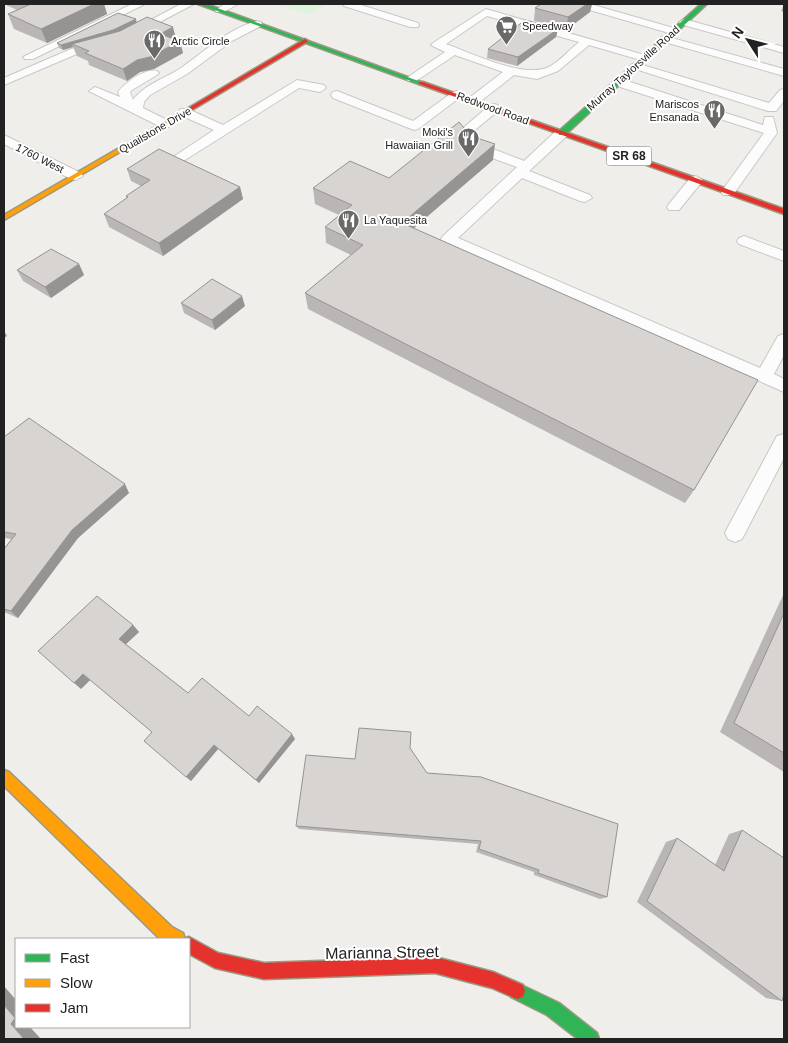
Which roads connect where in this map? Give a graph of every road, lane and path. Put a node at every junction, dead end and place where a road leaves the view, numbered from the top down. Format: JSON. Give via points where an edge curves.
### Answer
{"nodes":[{"id":1,"x":140,"y":4,"type":"edge"},
{"id":2,"x":189,"y":4,"type":"edge"},
{"id":3,"x":201,"y":4,"type":"edge"},
{"id":4,"x":233,"y":4,"type":"edge"},
{"id":5,"x":348,"y":4,"type":"edge"},
{"id":6,"x":580,"y":4,"type":"edge"},
{"id":7,"x":704,"y":4,"type":"edge"},
{"id":8,"x":220,"y":10,"type":"junction"},
{"id":9,"x":684,"y":22,"type":"junction"},
{"id":10,"x":257,"y":24,"type":"junction"},
{"id":11,"x":414,"y":25,"type":"dead end"},
{"id":12,"x":126,"y":35,"type":"edge"},
{"id":13,"x":669,"y":35,"type":"junction"},
{"id":14,"x":110,"y":41,"type":"edge"},
{"id":15,"x":305,"y":41,"type":"junction"},
{"id":16,"x":586,"y":41,"type":"junction"},
{"id":17,"x":784,"y":50,"type":"edge"},
{"id":18,"x":454,"y":51,"type":"junction"},
{"id":19,"x":200,"y":59,"type":"junction"},
{"id":20,"x":21,"y":61,"type":"dead end"},
{"id":21,"x":640,"y":62,"type":"junction"},
{"id":22,"x":175,"y":63,"type":"edge"},
{"id":23,"x":512,"y":71,"type":"junction"},
{"id":24,"x":152,"y":73,"type":"edge"},
{"id":25,"x":784,"y":73,"type":"edge"},
{"id":26,"x":412,"y":79,"type":"junction"},
{"id":27,"x":4,"y":82,"type":"edge"},
{"id":28,"x":618,"y":82,"type":"junction"},
{"id":29,"x":297,"y":84,"type":"junction"},
{"id":30,"x":320,"y":88,"type":"dead end"},
{"id":31,"x":95,"y":91,"type":"dead end"},
{"id":32,"x":784,"y":93,"type":"edge"},
{"id":33,"x":338,"y":95,"type":"dead end"},
{"id":34,"x":457,"y":95,"type":"junction"},
{"id":35,"x":473,"y":101,"type":"junction"},
{"id":36,"x":354,"y":103,"type":"junction"},
{"id":37,"x":494,"y":108,"type":"junction"},
{"id":38,"x":136,"y":109,"type":"junction"},
{"id":39,"x":778,"y":110,"type":"edge"},
{"id":40,"x":184,"y":112,"type":"junction"},
{"id":41,"x":165,"y":124,"type":"junction"},
{"id":42,"x":225,"y":130,"type":"junction"},
{"id":43,"x":770,"y":131,"type":"junction"},
{"id":44,"x":562,"y":133,"type":"junction"},
{"id":45,"x":4,"y":139,"type":"edge"},
{"id":46,"x":180,"y":157,"type":"edge"},
{"id":47,"x":523,"y":169,"type":"junction"},
{"id":48,"x":76,"y":176,"type":"junction"},
{"id":49,"x":696,"y":180,"type":"junction"},
{"id":50,"x":728,"y":192,"type":"junction"},
{"id":51,"x":585,"y":198,"type":"dead end"},
{"id":52,"x":674,"y":207,"type":"dead end"},
{"id":53,"x":784,"y":212,"type":"edge"},
{"id":54,"x":4,"y":218,"type":"edge"},
{"id":55,"x":744,"y":241,"type":"dead end"},
{"id":56,"x":784,"y":256,"type":"edge"},
{"id":57,"x":784,"y":340,"type":"edge"},
{"id":58,"x":764,"y":376,"type":"junction"},
{"id":59,"x":784,"y":386,"type":"edge"},
{"id":60,"x":784,"y":441,"type":"edge"},
{"id":61,"x":736,"y":533,"type":"dead end"},
{"id":62,"x":4,"y":776,"type":"edge"},
{"id":63,"x":175,"y":938,"type":"edge"},
{"id":64,"x":190,"y":947,"type":"edge"},
{"id":65,"x":591,"y":1039,"type":"edge"}],
"edges":[{"from":1,"to":20,"type":"lane"},
{"from":2,"to":12,"type":"lane"},
{"from":3,"to":8,"type":"street","name":"Redwood Road","number":"SR 68"},
{"from":4,"to":8,"type":"lane"},
{"from":5,"to":11,"type":"lane"},
{"from":6,"to":13,"type":"lane"},
{"from":7,"to":9,"type":"street","name":"Murray Taylorsville Road"},
{"from":8,"to":10,"type":"street","name":"Redwood Road","number":"SR 68"},
{"from":9,"to":13,"type":"street","name":"Murray Taylorsville Road"},
{"from":9,"to":17,"type":"lane"},
{"from":10,"to":15,"type":"street","name":"Redwood Road","number":"SR 68"},
{"from":10,"to":19,"type":"lane"},
{"from":13,"to":21,"type":"street","name":"Murray Taylorsville Road"},
{"from":13,"to":25,"type":"lane"},
{"from":14,"to":27,"type":"lane"},
{"from":15,"to":26,"type":"street","name":"Redwood Road","number":"SR 68"},
{"from":15,"to":40,"type":"street","name":"Quailstone Drive"},
{"from":16,"to":18,"type":"lane","via":[[486,12],[437,45]]},
{"from":16,"to":21,"type":"lane"},
{"from":16,"to":23,"type":"lane","via":[[554,68],[537,75]]},
{"from":18,"to":23,"type":"lane"},
{"from":18,"to":26,"type":"lane"},
{"from":19,"to":22,"type":"lane"},
{"from":19,"to":38,"type":"lane","via":[[146,92]]},
{"from":21,"to":28,"type":"street","name":"Murray Taylorsville Road"},
{"from":21,"to":39,"type":"lane"},
{"from":23,"to":35,"type":"lane"},
{"from":24,"to":38,"type":"lane","via":[[124,92],[127,102]]},
{"from":26,"to":34,"type":"street","name":"Redwood Road","number":"SR 68"},
{"from":28,"to":43,"type":"lane"},
{"from":28,"to":44,"type":"street","name":"Murray Taylorsville Road"},
{"from":29,"to":30,"type":"lane"},
{"from":29,"to":36,"type":"lane","via":[[310,94],[328,101]]},
{"from":29,"to":42,"type":"lane"},
{"from":31,"to":38,"type":"lane"},
{"from":32,"to":39,"type":"lane"},
{"from":33,"to":36,"type":"lane"},
{"from":34,"to":35,"type":"street","name":"Redwood Road","number":"SR 68"},
{"from":34,"to":36,"type":"lane","via":[[414,126]]},
{"from":35,"to":37,"type":"street","name":"Redwood Road","number":"SR 68"},
{"from":37,"to":44,"type":"street","name":"Redwood Road","number":"SR 68"},
{"from":37,"to":47,"type":"lane","via":[[462,134],[475,147]]},
{"from":38,"to":41,"type":"lane"},
{"from":39,"to":43,"type":"lane","via":[[768,124]]},
{"from":40,"to":41,"type":"street","name":"Quailstone Drive"},
{"from":40,"to":42,"type":"lane"},
{"from":41,"to":48,"type":"street","name":"Quailstone Drive"},
{"from":42,"to":46,"type":"lane"},
{"from":43,"to":50,"type":"lane"},
{"from":44,"to":47,"type":"lane"},
{"from":44,"to":49,"type":"street","name":"Redwood Road","number":"SR 68"},
{"from":45,"to":48,"type":"lane","name":"1760 West"},
{"from":47,"to":51,"type":"lane"},
{"from":47,"to":58,"type":"lane","via":[[448,239]]},
{"from":48,"to":54,"type":"street","name":"Quailstone Drive"},
{"from":49,"to":50,"type":"street","name":"Redwood Road","number":"SR 68"},
{"from":49,"to":52,"type":"lane"},
{"from":50,"to":53,"type":"street","name":"Redwood Road","number":"SR 68"},
{"from":55,"to":56,"type":"lane"},
{"from":57,"to":58,"type":"lane"},
{"from":58,"to":59,"type":"lane"},
{"from":60,"to":61,"type":"lane"},
{"from":62,"to":63,"type":"street","via":[[166,933]]},
{"from":64,"to":65,"type":"street","name":"Marianna Street","via":[[215,960],[264,971],[435,965],[493,980],[554,1009]]}]}
